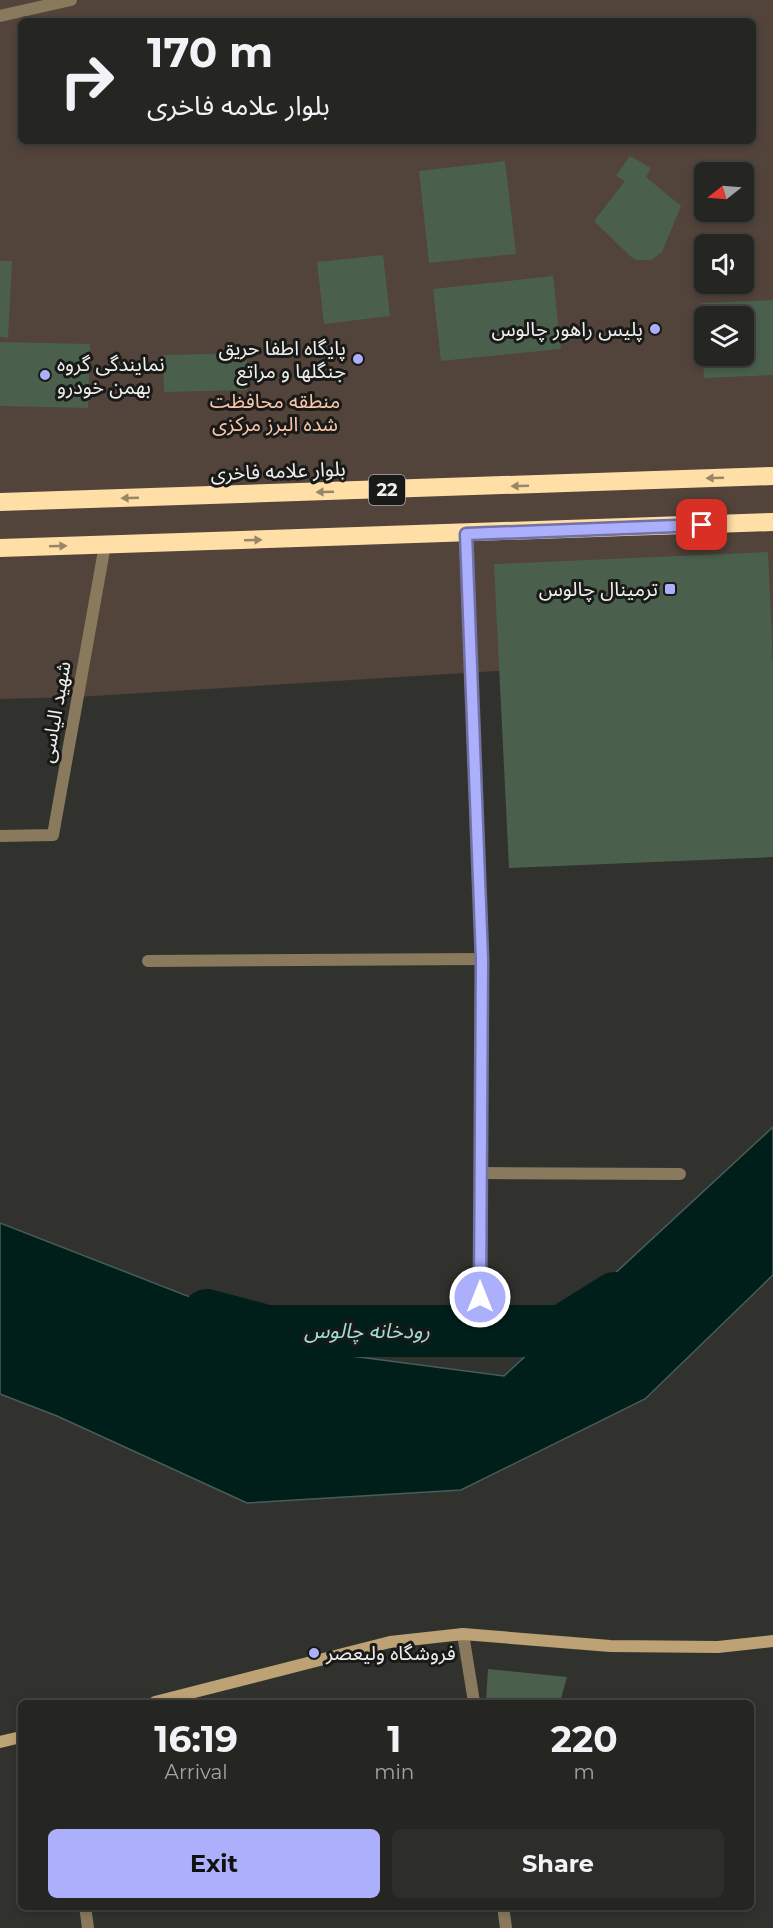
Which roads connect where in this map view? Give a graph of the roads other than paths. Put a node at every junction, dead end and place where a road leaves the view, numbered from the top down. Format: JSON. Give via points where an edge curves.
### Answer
{"nodes":[{"id":1,"x":71,"y":0,"type":"edge"},
{"id":2,"x":0,"y":16,"type":"edge"},
{"id":3,"x":773,"y":476,"type":"edge"},
{"id":4,"x":0,"y":502,"type":"edge"},
{"id":5,"x":773,"y":522,"type":"edge"},
{"id":6,"x":466,"y":534,"type":"junction"},
{"id":7,"x":105,"y":544,"type":"junction"},
{"id":8,"x":0,"y":548,"type":"edge"},
{"id":9,"x":0,"y":836,"type":"edge"},
{"id":10,"x":482,"y":959,"type":"junction"},
{"id":11,"x":148,"y":962,"type":"dead end"},
{"id":12,"x":480,"y":1173,"type":"junction"},
{"id":13,"x":680,"y":1174,"type":"dead end"},
{"id":14,"x":480,"y":1297,"type":"dead end"},
{"id":15,"x":464,"y":1634,"type":"junction"},
{"id":16,"x":773,"y":1641,"type":"edge"},
{"id":17,"x":163,"y":1700,"type":"edge"},
{"id":18,"x":474,"y":1700,"type":"edge"},
{"id":19,"x":18,"y":1738,"type":"edge"},
{"id":20,"x":0,"y":1742,"type":"edge"},
{"id":21,"x":86,"y":1910,"type":"edge"},
{"id":22,"x":504,"y":1910,"type":"edge"},
{"id":23,"x":88,"y":1928,"type":"edge"},
{"id":24,"x":506,"y":1928,"type":"edge"}],
"edges":[{"from":1,"to":2,"type":"street"},
{"from":3,"to":4,"type":"highway","name":"بلوار علامه فاخری","number":"22","one_way":true},
{"from":5,"to":6,"type":"highway"},
{"from":7,"to":6,"type":"highway","one_way":true},
{"from":6,"to":10,"type":"street"},
{"from":8,"to":7,"type":"highway","one_way":true},
{"from":7,"to":9,"type":"street","name":"شهید الیاسی","via":[[53,835]]},
{"from":10,"to":11,"type":"street"},
{"from":10,"to":12,"type":"street"},
{"from":12,"to":13,"type":"street"},
{"from":12,"to":14,"type":"street"},
{"from":15,"to":16,"type":"street","via":[[622,1646],[718,1647]]},
{"from":15,"to":17,"type":"street","via":[[390,1642]]},
{"from":15,"to":18,"type":"street"},
{"from":19,"to":20,"type":"street"},
{"from":21,"to":23,"type":"street"},
{"from":22,"to":24,"type":"street"}]}
